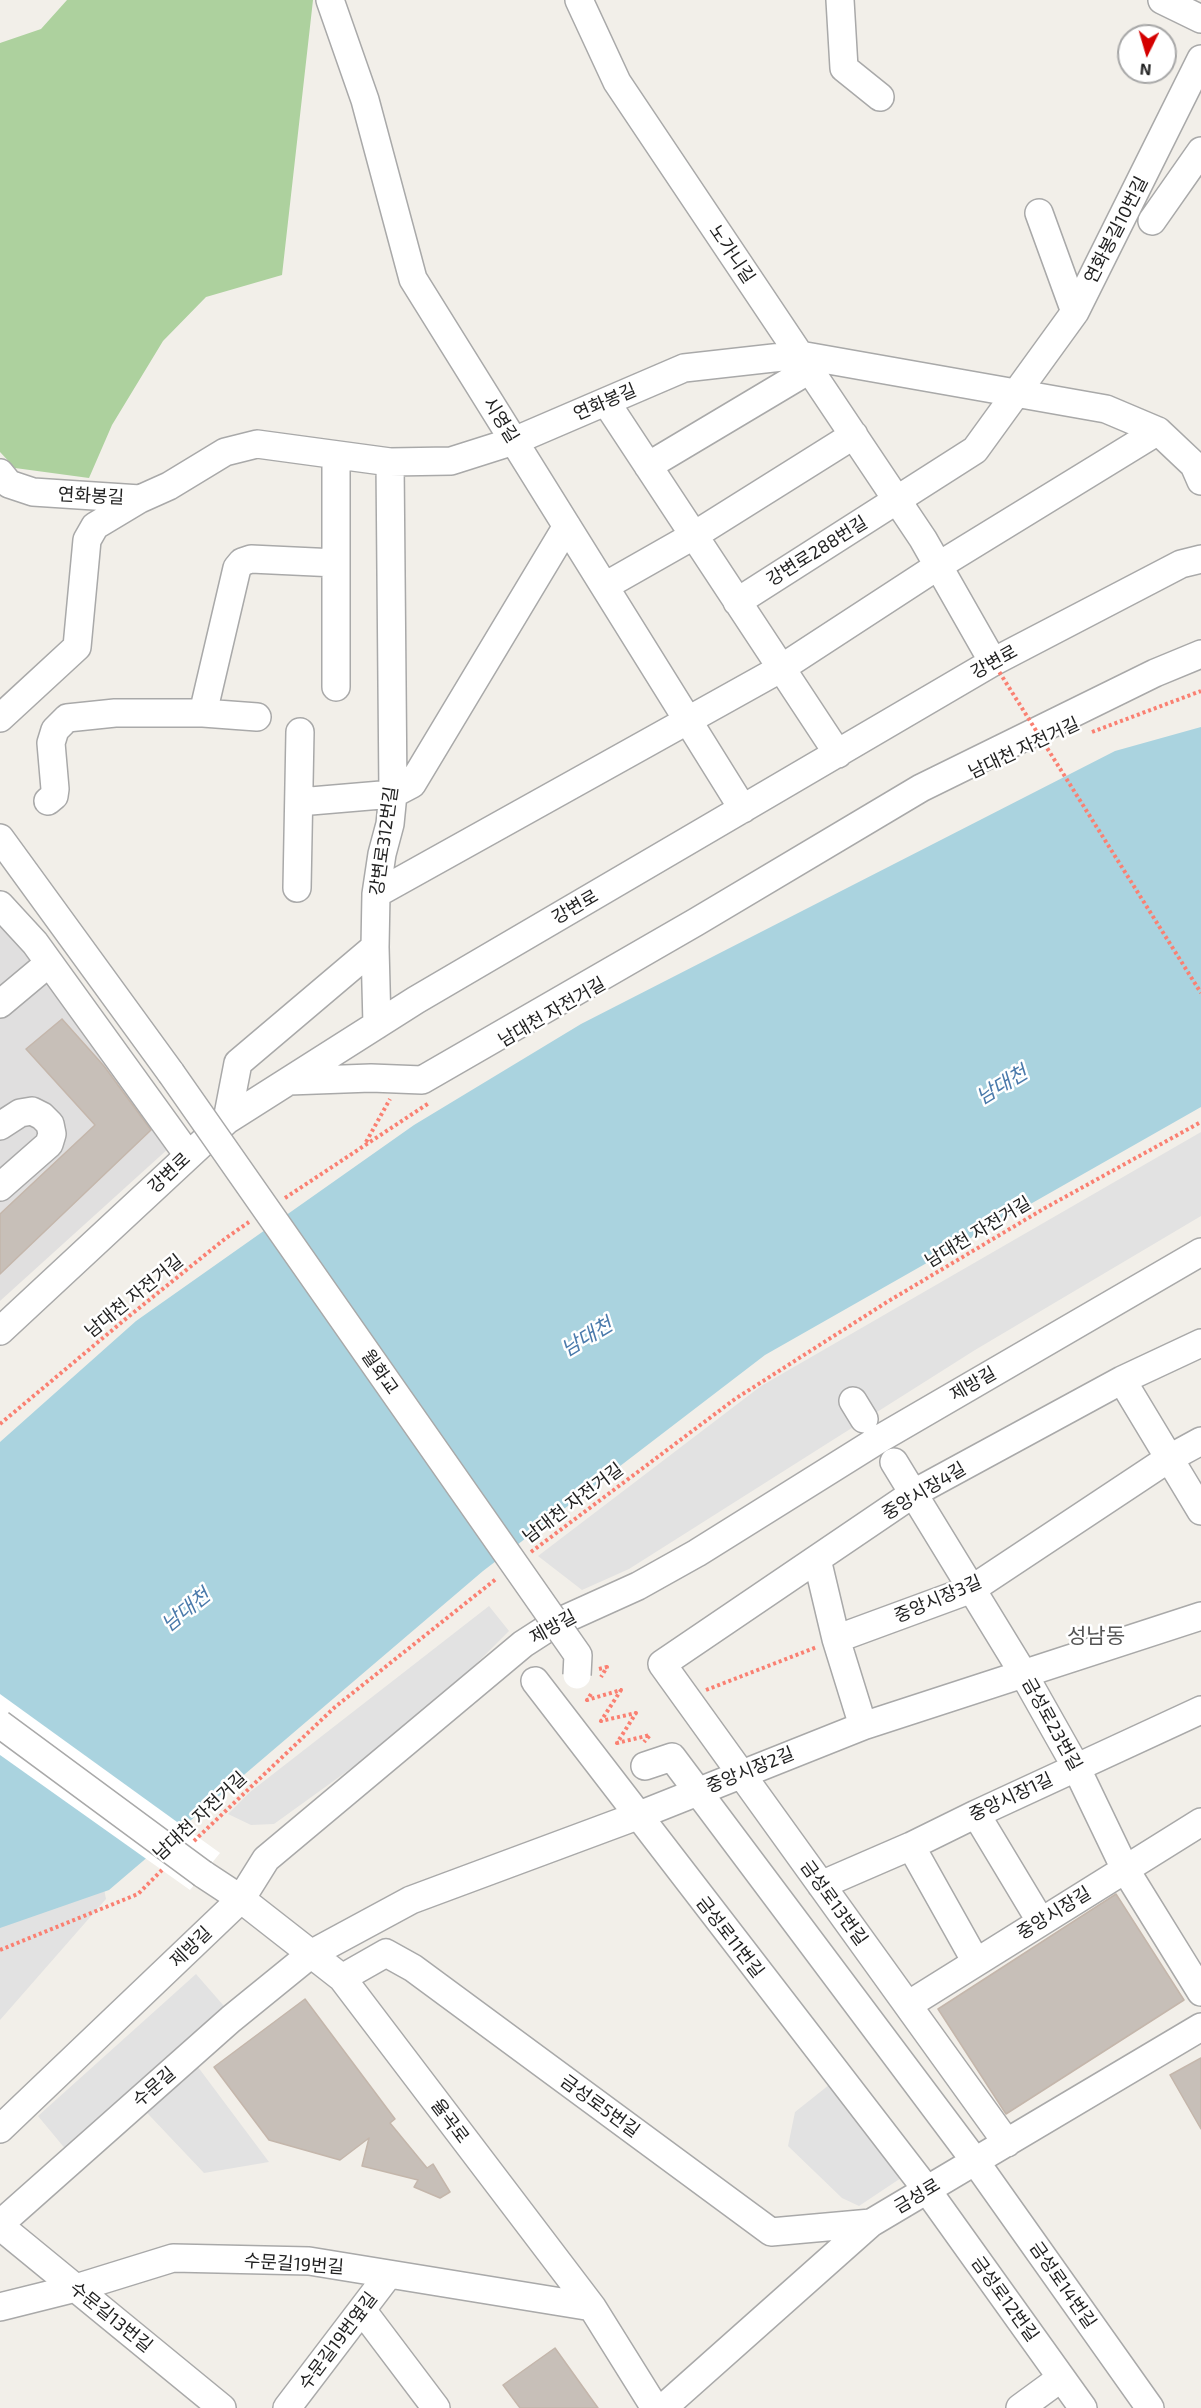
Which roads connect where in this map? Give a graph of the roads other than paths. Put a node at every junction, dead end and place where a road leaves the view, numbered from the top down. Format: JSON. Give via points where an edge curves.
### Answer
{"nodes":[{"id":1,"x":330,"y":0,"type":"edge"},
{"id":2,"x":579,"y":0,"type":"edge"},
{"id":3,"x":840,"y":0,"type":"edge"},
{"id":4,"x":1162,"y":0,"type":"edge"},
{"id":5,"x":1201,"y":19,"type":"edge"},
{"id":6,"x":1198,"y":73,"type":"edge"},
{"id":7,"x":880,"y":97,"type":"dead end"},
{"id":8,"x":1201,"y":151,"type":"edge"},
{"id":9,"x":1039,"y":213,"type":"dead end"},
{"id":10,"x":1152,"y":221,"type":"dead end"},
{"id":11,"x":1075,"y":312,"type":"junction"},
{"id":12,"x":805,"y":362,"type":"junction"},
{"id":13,"x":1017,"y":393,"type":"junction"},
{"id":14,"x":606,"y":402,"type":"junction"},
{"id":15,"x":1158,"y":430,"type":"junction"},
{"id":16,"x":854,"y":435,"type":"junction"},
{"id":17,"x":514,"y":441,"type":"junction"},
{"id":18,"x":336,"y":455,"type":"junction"},
{"id":19,"x":390,"y":462,"type":"junction"},
{"id":20,"x":648,"y":466,"type":"junction"},
{"id":21,"x":0,"y":473,"type":"edge"},
{"id":22,"x":1201,"y":481,"type":"edge"},
{"id":23,"x":140,"y":499,"type":"junction"},
{"id":24,"x":897,"y":501,"type":"junction"},
{"id":25,"x":567,"y":526,"type":"junction"},
{"id":26,"x":693,"y":536,"type":"junction"},
{"id":27,"x":1201,"y":559,"type":"edge"},
{"id":28,"x":336,"y":563,"type":"junction"},
{"id":29,"x":938,"y":566,"type":"junction"},
{"id":30,"x":605,"y":586,"type":"junction"},
{"id":31,"x":737,"y":602,"type":"junction"},
{"id":32,"x":1201,"y":654,"type":"edge"},
{"id":33,"x":993,"y":662,"type":"junction"},
{"id":34,"x":780,"y":669,"type":"junction"},
{"id":35,"x":336,"y":687,"type":"dead end"},
{"id":36,"x":203,"y":713,"type":"junction"},
{"id":37,"x":257,"y":717,"type":"dead end"},
{"id":38,"x":0,"y":718,"type":"edge"},
{"id":39,"x":688,"y":720,"type":"junction"},
{"id":40,"x":300,"y":732,"type":"dead end"},
{"id":41,"x":838,"y":754,"type":"junction"},
{"id":42,"x":393,"y":794,"type":"junction"},
{"id":43,"x":48,"y":801,"type":"dead end"},
{"id":44,"x":299,"y":802,"type":"junction"},
{"id":45,"x":743,"y":809,"type":"junction"},
{"id":46,"x":0,"y":838,"type":"edge"},
{"id":47,"x":297,"y":888,"type":"dead end"},
{"id":48,"x":376,"y":894,"type":"junction"},
{"id":49,"x":0,"y":904,"type":"edge"},
{"id":50,"x":375,"y":947,"type":"junction"},
{"id":51,"x":49,"y":963,"type":"junction"},
{"id":52,"x":0,"y":1004,"type":"edge"},
{"id":53,"x":377,"y":1025,"type":"junction"},
{"id":54,"x":289,"y":1081,"type":"junction"},
{"id":55,"x":227,"y":1120,"type":"junction"},
{"id":56,"x":0,"y":1126,"type":"edge"},
{"id":57,"x":188,"y":1155,"type":"junction"},
{"id":58,"x":0,"y":1187,"type":"edge"},
{"id":59,"x":1201,"y":1252,"type":"edge"},
{"id":60,"x":0,"y":1331,"type":"edge"},
{"id":61,"x":1201,"y":1342,"type":"edge"},
{"id":62,"x":1122,"y":1380,"type":"junction"},
{"id":63,"x":1201,"y":1441,"type":"edge"},
{"id":64,"x":1168,"y":1459,"type":"junction"},
{"id":65,"x":894,"y":1462,"type":"dead end"},
{"id":66,"x":914,"y":1493,"type":"junction"},
{"id":67,"x":1201,"y":1511,"type":"edge"},
{"id":68,"x":817,"y":1559,"type":"junction"},
{"id":69,"x":972,"y":1589,"type":"junction"},
{"id":70,"x":1201,"y":1616,"type":"edge"},
{"id":71,"x":836,"y":1639,"type":"junction"},
{"id":72,"x":662,"y":1664,"type":"joint"},
{"id":73,"x":1023,"y":1673,"type":"junction"},
{"id":74,"x":535,"y":1682,"type":"dead end"},
{"id":75,"x":589,"y":1683,"type":"road end"},
{"id":76,"x":1201,"y":1710,"type":"edge"},
{"id":77,"x":0,"y":1725,"type":"edge"},
{"id":78,"x":863,"y":1726,"type":"junction"},
{"id":79,"x":641,"y":1759,"type":"road end"},
{"id":80,"x":1076,"y":1767,"type":"junction"},
{"id":81,"x":741,"y":1774,"type":"junction"},
{"id":82,"x":698,"y":1791,"type":"junction"},
{"id":83,"x":976,"y":1814,"type":"junction"},
{"id":84,"x":637,"y":1816,"type":"junction"},
{"id":85,"x":1201,"y":1822,"type":"edge"},
{"id":86,"x":911,"y":1846,"type":"junction"},
{"id":87,"x":1125,"y":1869,"type":"junction"},
{"id":88,"x":821,"y":1885,"type":"junction"},
{"id":89,"x":241,"y":1899,"type":"junction"},
{"id":90,"x":1041,"y":1922,"type":"junction"},
{"id":91,"x":311,"y":1954,"type":"junction"},
{"id":92,"x":976,"y":1962,"type":"junction"},
{"id":93,"x":342,"y":1978,"type":"junction"},
{"id":94,"x":1201,"y":1992,"type":"edge"},
{"id":95,"x":908,"y":2005,"type":"junction"},
{"id":96,"x":1201,"y":2027,"type":"edge"},
{"id":97,"x":0,"y":2129,"type":"edge"},
{"id":98,"x":1007,"y":2143,"type":"junction"},
{"id":99,"x":975,"y":2161,"type":"junction"},
{"id":100,"x":927,"y":2190,"type":"junction"},
{"id":101,"x":871,"y":2223,"type":"junction"},
{"id":102,"x":0,"y":2225,"type":"edge"},
{"id":103,"x":389,"y":2274,"type":"junction"},
{"id":104,"x":76,"y":2288,"type":"junction"},
{"id":105,"x":0,"y":2307,"type":"edge"},
{"id":106,"x":592,"y":2307,"type":"junction"},
{"id":107,"x":362,"y":2310,"type":"junction"},
{"id":108,"x":1061,"y":2378,"type":"junction"},
{"id":109,"x":222,"y":2408,"type":"edge"},
{"id":110,"x":287,"y":2408,"type":"edge"},
{"id":111,"x":436,"y":2408,"type":"edge"},
{"id":112,"x":656,"y":2408,"type":"edge"},
{"id":113,"x":663,"y":2408,"type":"edge"},
{"id":114,"x":1020,"y":2408,"type":"edge"},
{"id":115,"x":1083,"y":2408,"type":"edge"},
{"id":116,"x":1150,"y":2408,"type":"edge"}],
"edges":[{"from":1,"to":17,"type":"street","name":"시영길","via":[[364,100],[413,279]]},
{"from":2,"to":12,"type":"street","name":"노가니길","via":[[617,82]]},
{"from":3,"to":7,"type":"street","via":[[844,68]]},
{"from":4,"to":5,"type":"street"},
{"from":6,"to":11,"type":"street","name":"연화봉길10번길"},
{"from":8,"to":10,"type":"street"},
{"from":9,"to":11,"type":"street"},
{"from":11,"to":13,"type":"street","name":"연화봉길10번길"},
{"from":12,"to":13,"type":"street","name":"연화봉길"},
{"from":12,"to":14,"type":"street","name":"연화봉길","via":[[684,368]]},
{"from":12,"to":16,"type":"street","name":"노가니길"},
{"from":12,"to":20,"type":"street"},
{"from":13,"to":15,"type":"street","name":"연화봉길","via":[[1106,409]]},
{"from":13,"to":24,"type":"street","via":[[975,450]]},
{"from":14,"to":17,"type":"street","name":"연화봉길"},
{"from":14,"to":20,"type":"street"},
{"from":15,"to":22,"type":"street","name":"연화봉길","via":[[1194,465]]},
{"from":15,"to":29,"type":"street"},
{"from":16,"to":24,"type":"street","name":"노가니길"},
{"from":16,"to":26,"type":"street"},
{"from":17,"to":19,"type":"street","name":"연화봉길","via":[[451,461]]},
{"from":17,"to":25,"type":"street","name":"시영길"},
{"from":18,"to":19,"type":"street","name":"연화봉길"},
{"from":18,"to":23,"type":"street","name":"연화봉길","via":[[257,444],[243,446]]},
{"from":18,"to":28,"type":"street"},
{"from":19,"to":42,"type":"street","name":"강변로312번길"},
{"from":20,"to":26,"type":"street"},
{"from":21,"to":23,"type":"street","name":"연화봉길","via":[[9,484],[33,492]]},
{"from":23,"to":38,"type":"street","via":[[95,526],[87,540],[77,647]]},
{"from":24,"to":29,"type":"street","name":"노가니길"},
{"from":24,"to":31,"type":"street","name":"강변로288번길"},
{"from":25,"to":30,"type":"street","name":"시영길"},
{"from":25,"to":42,"type":"street","via":[[417,778],[406,789]]},
{"from":26,"to":30,"type":"street"},
{"from":26,"to":31,"type":"street"},
{"from":27,"to":33,"type":"street","name":"강변로","via":[[1181,564]]},
{"from":28,"to":35,"type":"street"},
{"from":28,"to":36,"type":"street","via":[[251,559],[242,562],[237,568]]},
{"from":29,"to":33,"type":"street","name":"노가니길"},
{"from":29,"to":34,"type":"street"},
{"from":30,"to":39,"type":"street","name":"시영길"},
{"from":31,"to":34,"type":"street"},
{"from":32,"to":54,"type":"street","via":[[921,788],[422,1080]]},
{"from":33,"to":41,"type":"street","name":"강변로"},
{"from":34,"to":39,"type":"street"},
{"from":34,"to":41,"type":"street"},
{"from":36,"to":37,"type":"street"},
{"from":36,"to":43,"type":"street","via":[[115,713],[67,718],[55,730],[51,743],[55,789]]},
{"from":39,"to":45,"type":"street","name":"시영길"},
{"from":39,"to":48,"type":"street"},
{"from":40,"to":44,"type":"street"},
{"from":41,"to":45,"type":"street","name":"강변로"},
{"from":42,"to":44,"type":"street"},
{"from":42,"to":48,"type":"street","name":"강변로312번길"},
{"from":44,"to":47,"type":"street"},
{"from":45,"to":53,"type":"street","name":"강변로"},
{"from":46,"to":75,"type":"street","name":"월화교","bridge":true,"via":[[171,1073],[578,1655]]},
{"from":48,"to":50,"type":"street","name":"강변로312번길"},
{"from":49,"to":51,"type":"street"},
{"from":50,"to":53,"type":"street","name":"강변로312번길"},
{"from":50,"to":55,"type":"street","via":[[238,1063]]},
{"from":51,"to":52,"type":"street"},
{"from":51,"to":57,"type":"street"},
{"from":53,"to":54,"type":"street","name":"강변로"},
{"from":54,"to":55,"type":"street","name":"강변로"},
{"from":55,"to":57,"type":"street","name":"강변로"},
{"from":56,"to":58,"type":"street","via":[[20,1113],[32,1111],[50,1124],[52,1134],[49,1144]]},
{"from":57,"to":60,"type":"street","name":"강변로"},
{"from":59,"to":89,"type":"street","name":"제방길","via":[[881,1438],[697,1553],[638,1586],[554,1624],[523,1644],[266,1859]]},
{"from":61,"to":62,"type":"street","name":"중앙시장4길"},
{"from":62,"to":64,"type":"street"},
{"from":62,"to":66,"type":"street","name":"중앙시장4길"},
{"from":63,"to":64,"type":"street","name":"중앙시장3길"},
{"from":64,"to":67,"type":"street"},
{"from":64,"to":69,"type":"street","name":"중앙시장3길"},
{"from":65,"to":66,"type":"street","name":"금성로23번길"},
{"from":66,"to":68,"type":"street","name":"중앙시장4길"},
{"from":66,"to":69,"type":"street","name":"금성로23번길"},
{"from":68,"to":71,"type":"street"},
{"from":68,"to":72,"type":"street","name":"중앙시장4길"},
{"from":69,"to":71,"type":"street","name":"중앙시장3길"},
{"from":69,"to":73,"type":"street","name":"금성로23번길"},
{"from":70,"to":73,"type":"street","name":"중앙시장2길"},
{"from":71,"to":78,"type":"street"},
{"from":72,"to":81,"type":"street","name":"금성로13번길"},
{"from":73,"to":78,"type":"street","name":"중앙시장2길"},
{"from":73,"to":80,"type":"street","name":"금성로23번길"},
{"from":74,"to":84,"type":"street","name":"금성로11번길"},
{"from":76,"to":80,"type":"street","name":"중앙시장1길"},
{"from":77,"to":89,"type":"street","name":"율곡로","bridge":true},
{"from":78,"to":81,"type":"street","name":"중앙시장2길"},
{"from":79,"to":82,"type":"street","name":"금성로14번길","via":[[672,1757]]},
{"from":80,"to":83,"type":"street","name":"중앙시장1길"},
{"from":80,"to":87,"type":"street","name":"금성로23번길"},
{"from":81,"to":82,"type":"street","name":"중앙시장2길"},
{"from":81,"to":88,"type":"street","name":"금성로13번길"},
{"from":82,"to":84,"type":"street","name":"중앙시장2길"},
{"from":82,"to":99,"type":"street","name":"금성로14번길"},
{"from":83,"to":86,"type":"street","name":"중앙시장1길"},
{"from":83,"to":90,"type":"street"},
{"from":84,"to":91,"type":"street","name":"중앙시장2길","via":[[411,1900]]},
{"from":84,"to":100,"type":"street","name":"금성로11번길"},
{"from":85,"to":87,"type":"street","name":"중앙시장길"},
{"from":86,"to":88,"type":"street","name":"중앙시장1길"},
{"from":86,"to":92,"type":"street"},
{"from":87,"to":90,"type":"street","name":"중앙시장길"},
{"from":87,"to":94,"type":"street","name":"금성로23번길"},
{"from":88,"to":95,"type":"street","name":"금성로13번길"},
{"from":89,"to":91,"type":"street","name":"율곡로"},
{"from":89,"to":97,"type":"street","name":"제방길"},
{"from":90,"to":92,"type":"street","name":"중앙시장길"},
{"from":91,"to":93,"type":"street","name":"율곡로"},
{"from":91,"to":102,"type":"street","name":"수문길","via":[[231,2019]]},
{"from":92,"to":95,"type":"street","name":"중앙시장길"},
{"from":93,"to":101,"type":"street","name":"금성로5번길","via":[[386,1953],[413,1968],[771,2232]]},
{"from":93,"to":106,"type":"street","name":"율곡로"},
{"from":95,"to":98,"type":"street","name":"금성로13번길"},
{"from":96,"to":98,"type":"street","name":"금성로"},
{"from":98,"to":99,"type":"street","name":"금성로"},
{"from":99,"to":100,"type":"street","name":"금성로"},
{"from":99,"to":116,"type":"street","name":"금성로14번길"},
{"from":100,"to":101,"type":"street","name":"금성로"},
{"from":100,"to":108,"type":"street","name":"금성로12번길"},
{"from":101,"to":113,"type":"street","name":"금성로"},
{"from":102,"to":104,"type":"street","name":"수문길13번길"},
{"from":103,"to":104,"type":"street","name":"수문길19번길","via":[[309,2261],[173,2258]]},
{"from":103,"to":106,"type":"street","name":"수문길19번길"},
{"from":103,"to":107,"type":"street","name":"수문길19번옆길"},
{"from":104,"to":105,"type":"street","name":"수문길19번길"},
{"from":104,"to":109,"type":"street","name":"수문길13번길"},
{"from":106,"to":112,"type":"street","name":"율곡로"},
{"from":107,"to":110,"type":"street","name":"수문길19번옆길"},
{"from":107,"to":111,"type":"street"},
{"from":108,"to":114,"type":"street"},
{"from":108,"to":115,"type":"street","name":"금성로12번길"}]}
